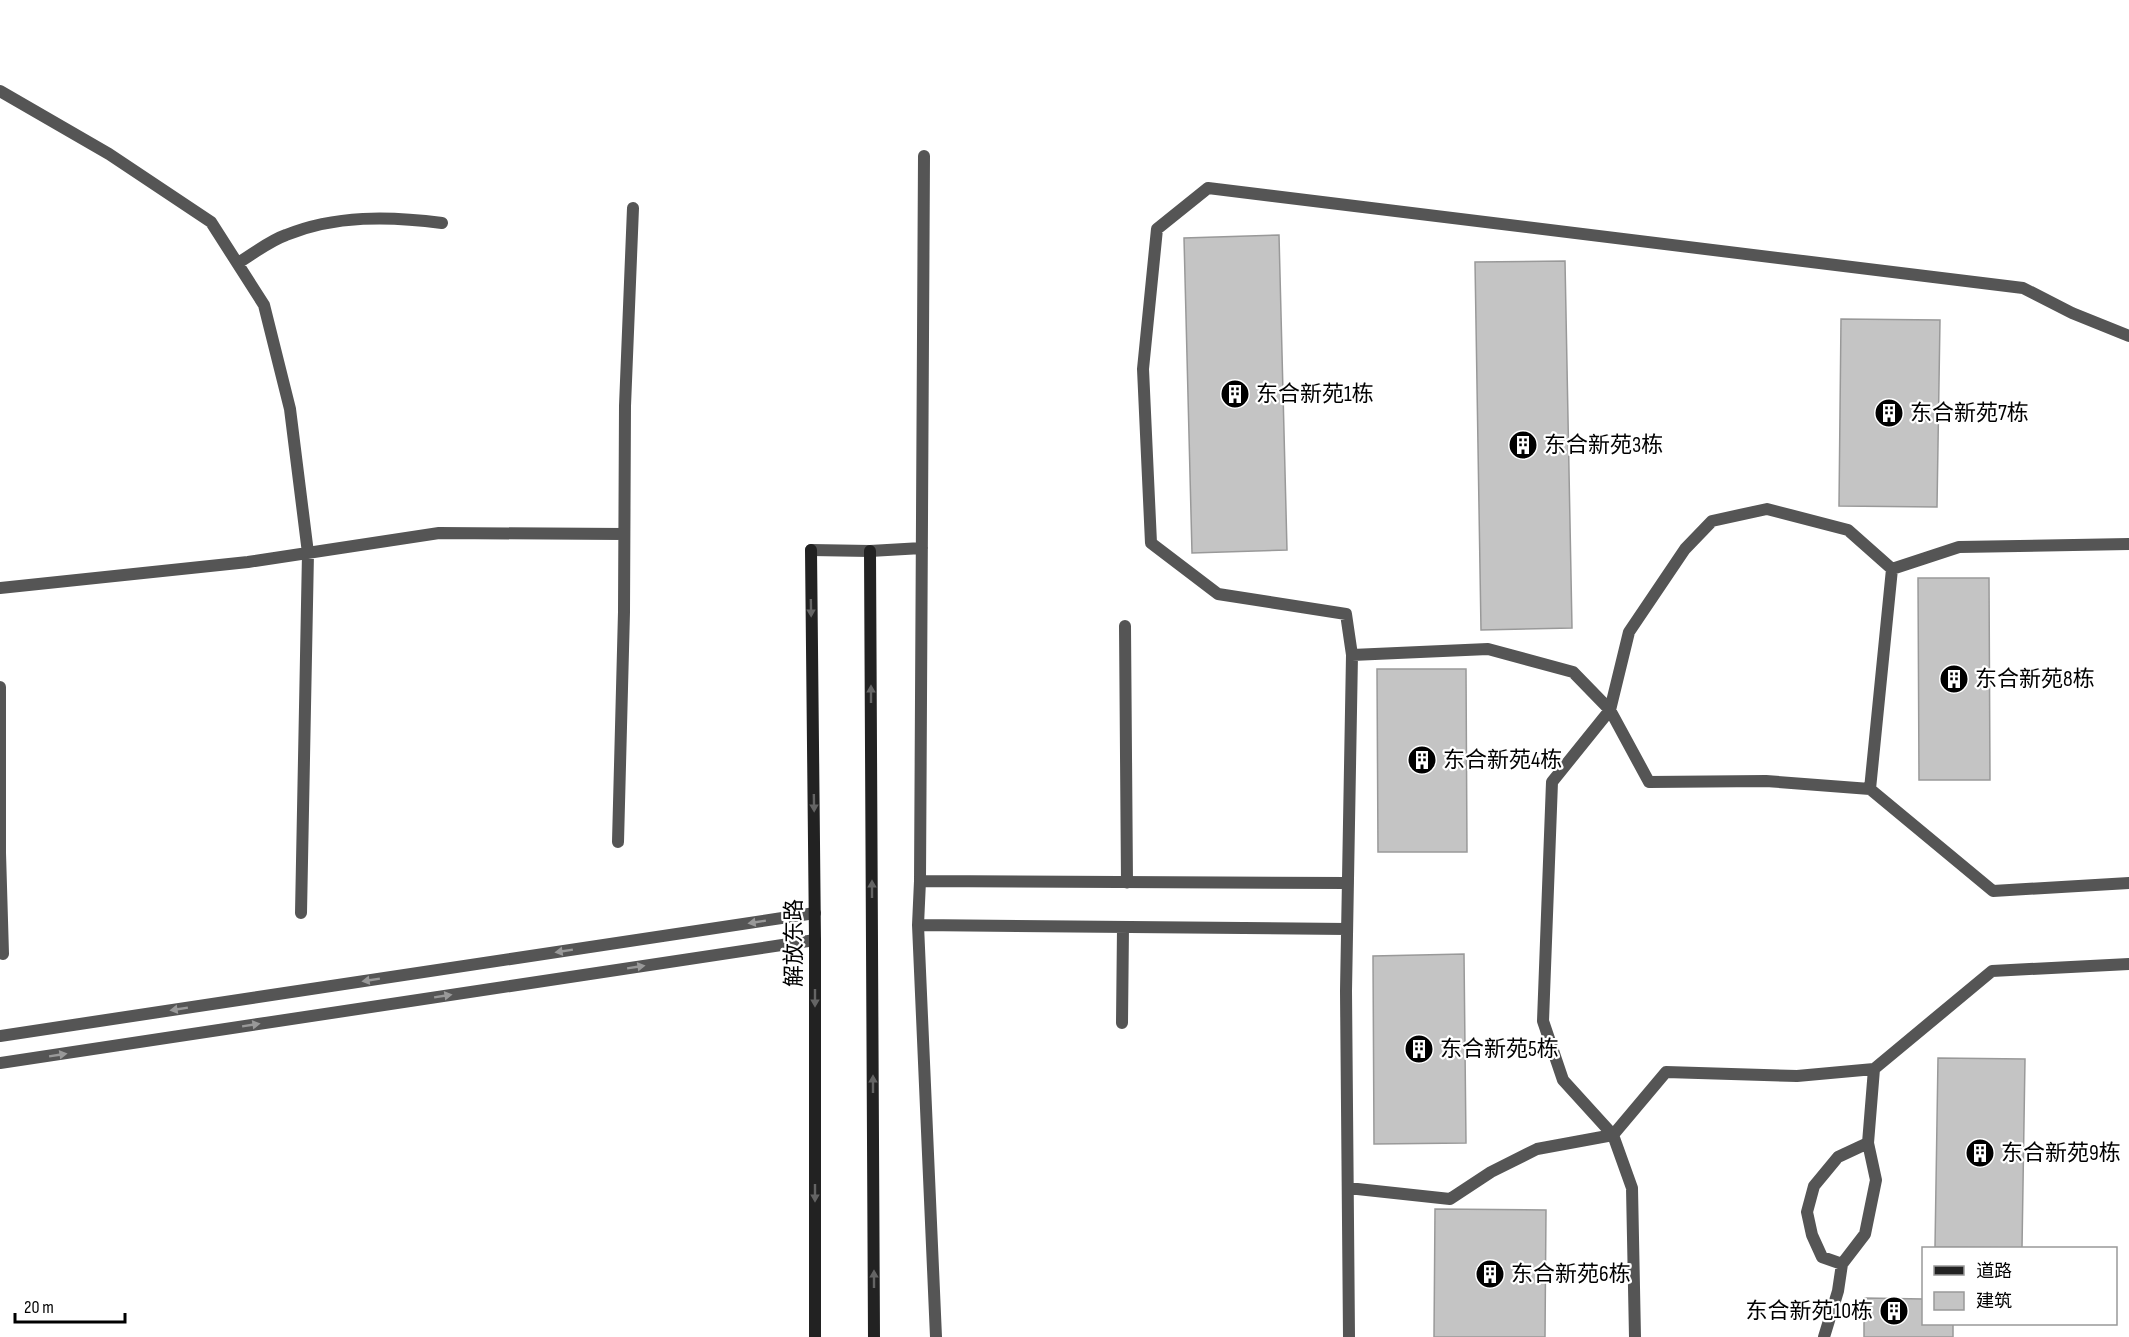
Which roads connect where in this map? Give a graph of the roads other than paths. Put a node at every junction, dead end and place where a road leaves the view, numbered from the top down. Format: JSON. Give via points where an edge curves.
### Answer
{"nodes":[{"id":1,"x":0,"y":91,"type":"edge"},
{"id":2,"x":924,"y":156,"type":"dead end"},
{"id":3,"x":633,"y":208,"type":"dead end"},
{"id":4,"x":442,"y":223,"type":"dead end"},
{"id":5,"x":238,"y":263,"type":"junction"},
{"id":6,"x":2129,"y":336,"type":"edge"},
{"id":7,"x":624,"y":534,"type":"junction"},
{"id":8,"x":2129,"y":544,"type":"edge"},
{"id":9,"x":922,"y":548,"type":"junction"},
{"id":10,"x":811,"y":550,"type":"joint"},
{"id":11,"x":870,"y":551,"type":"junction"},
{"id":12,"x":308,"y":553,"type":"junction"},
{"id":13,"x":1892,"y":569,"type":"junction"},
{"id":14,"x":0,"y":588,"type":"edge"},
{"id":15,"x":1125,"y":626,"type":"dead end"},
{"id":16,"x":1352,"y":655,"type":"junction"},
{"id":17,"x":0,"y":687,"type":"edge"},
{"id":18,"x":1610,"y":710,"type":"junction"},
{"id":19,"x":1870,"y":789,"type":"junction"},
{"id":20,"x":618,"y":842,"type":"dead end"},
{"id":21,"x":920,"y":882,"type":"junction"},
{"id":22,"x":1127,"y":882,"type":"junction"},
{"id":23,"x":2129,"y":883,"type":"edge"},
{"id":24,"x":1348,"y":884,"type":"junction"},
{"id":25,"x":301,"y":913,"type":"dead end"},
{"id":26,"x":815,"y":913,"type":"junction"},
{"id":27,"x":918,"y":925,"type":"junction"},
{"id":28,"x":1124,"y":927,"type":"junction"},
{"id":29,"x":1347,"y":929,"type":"junction"},
{"id":30,"x":815,"y":940,"type":"junction"},
{"id":31,"x":3,"y":954,"type":"dead end"},
{"id":32,"x":2129,"y":964,"type":"edge"},
{"id":33,"x":1122,"y":1023,"type":"dead end"},
{"id":34,"x":0,"y":1036,"type":"edge"},
{"id":35,"x":0,"y":1063,"type":"edge"},
{"id":36,"x":1874,"y":1069,"type":"junction"},
{"id":37,"x":1613,"y":1136,"type":"junction"},
{"id":38,"x":1868,"y":1143,"type":"junction"},
{"id":39,"x":1348,"y":1188,"type":"junction"},
{"id":40,"x":1842,"y":1264,"type":"junction"},
{"id":41,"x":815,"y":1337,"type":"edge"},
{"id":42,"x":874,"y":1337,"type":"edge"},
{"id":43,"x":936,"y":1337,"type":"edge"},
{"id":44,"x":1349,"y":1337,"type":"edge"},
{"id":45,"x":1635,"y":1337,"type":"edge"},
{"id":46,"x":1824,"y":1337,"type":"edge"}],
"edges":[{"from":1,"to":5,"type":"street","via":[[109,154],[212,222]]},
{"from":2,"to":9,"type":"street"},
{"from":3,"to":7,"type":"street"},
{"from":4,"to":5,"type":"street","via":[[405,218],[338,220],[285,235]]},
{"from":5,"to":12,"type":"street","via":[[264,305],[290,409]]},
{"from":6,"to":16,"type":"street","via":[[2023,288],[1208,188],[1156,229],[1143,369],[1151,543],[1218,594],[1346,614]]},
{"from":7,"to":12,"type":"street","via":[[439,533]]},
{"from":7,"to":20,"type":"street"},
{"from":8,"to":13,"type":"street","via":[[1959,547]]},
{"from":9,"to":11,"type":"street"},
{"from":9,"to":21,"type":"street"},
{"from":10,"to":11,"type":"street"},
{"from":10,"to":26,"type":"main road","name":"解放东路","one_way":true},
{"from":42,"to":11,"type":"main road","one_way":true},
{"from":12,"to":14,"type":"street"},
{"from":12,"to":25,"type":"street"},
{"from":13,"to":18,"type":"street","via":[[1848,530],[1767,509],[1712,521],[1685,549],[1629,632]]},
{"from":13,"to":19,"type":"street"},
{"from":15,"to":22,"type":"street"},
{"from":16,"to":18,"type":"street","via":[[1488,649],[1573,672]]},
{"from":16,"to":24,"type":"street"},
{"from":17,"to":31,"type":"street"},
{"from":18,"to":19,"type":"street","via":[[1649,782],[1766,781]]},
{"from":18,"to":37,"type":"street","via":[[1552,782],[1543,1021],[1563,1080]]},
{"from":19,"to":23,"type":"street","via":[[1994,891]]},
{"from":21,"to":22,"type":"street"},
{"from":21,"to":27,"type":"street"},
{"from":22,"to":24,"type":"street"},
{"from":24,"to":29,"type":"street"},
{"from":26,"to":30,"type":"main road","name":"解放东路"},
{"from":26,"to":34,"type":"street","one_way":true},
{"from":27,"to":28,"type":"street"},
{"from":27,"to":43,"type":"street"},
{"from":28,"to":29,"type":"street"},
{"from":28,"to":33,"type":"street"},
{"from":29,"to":39,"type":"street"},
{"from":35,"to":30,"type":"street","one_way":true},
{"from":30,"to":41,"type":"main road","name":"解放东路","one_way":true},
{"from":32,"to":36,"type":"street","via":[[1992,971]]},
{"from":36,"to":37,"type":"street","via":[[1797,1076],[1666,1072]]},
{"from":36,"to":38,"type":"street"},
{"from":37,"to":39,"type":"street","via":[[1538,1149],[1491,1172],[1450,1199]]},
{"from":37,"to":45,"type":"street","via":[[1632,1188]]},
{"from":38,"to":40,"type":"street","via":[[1876,1180],[1865,1234]]},
{"from":38,"to":40,"type":"street","via":[[1838,1157],[1814,1186],[1807,1212],[1822,1257]]},
{"from":39,"to":44,"type":"street"},
{"from":40,"to":46,"type":"street"}]}
